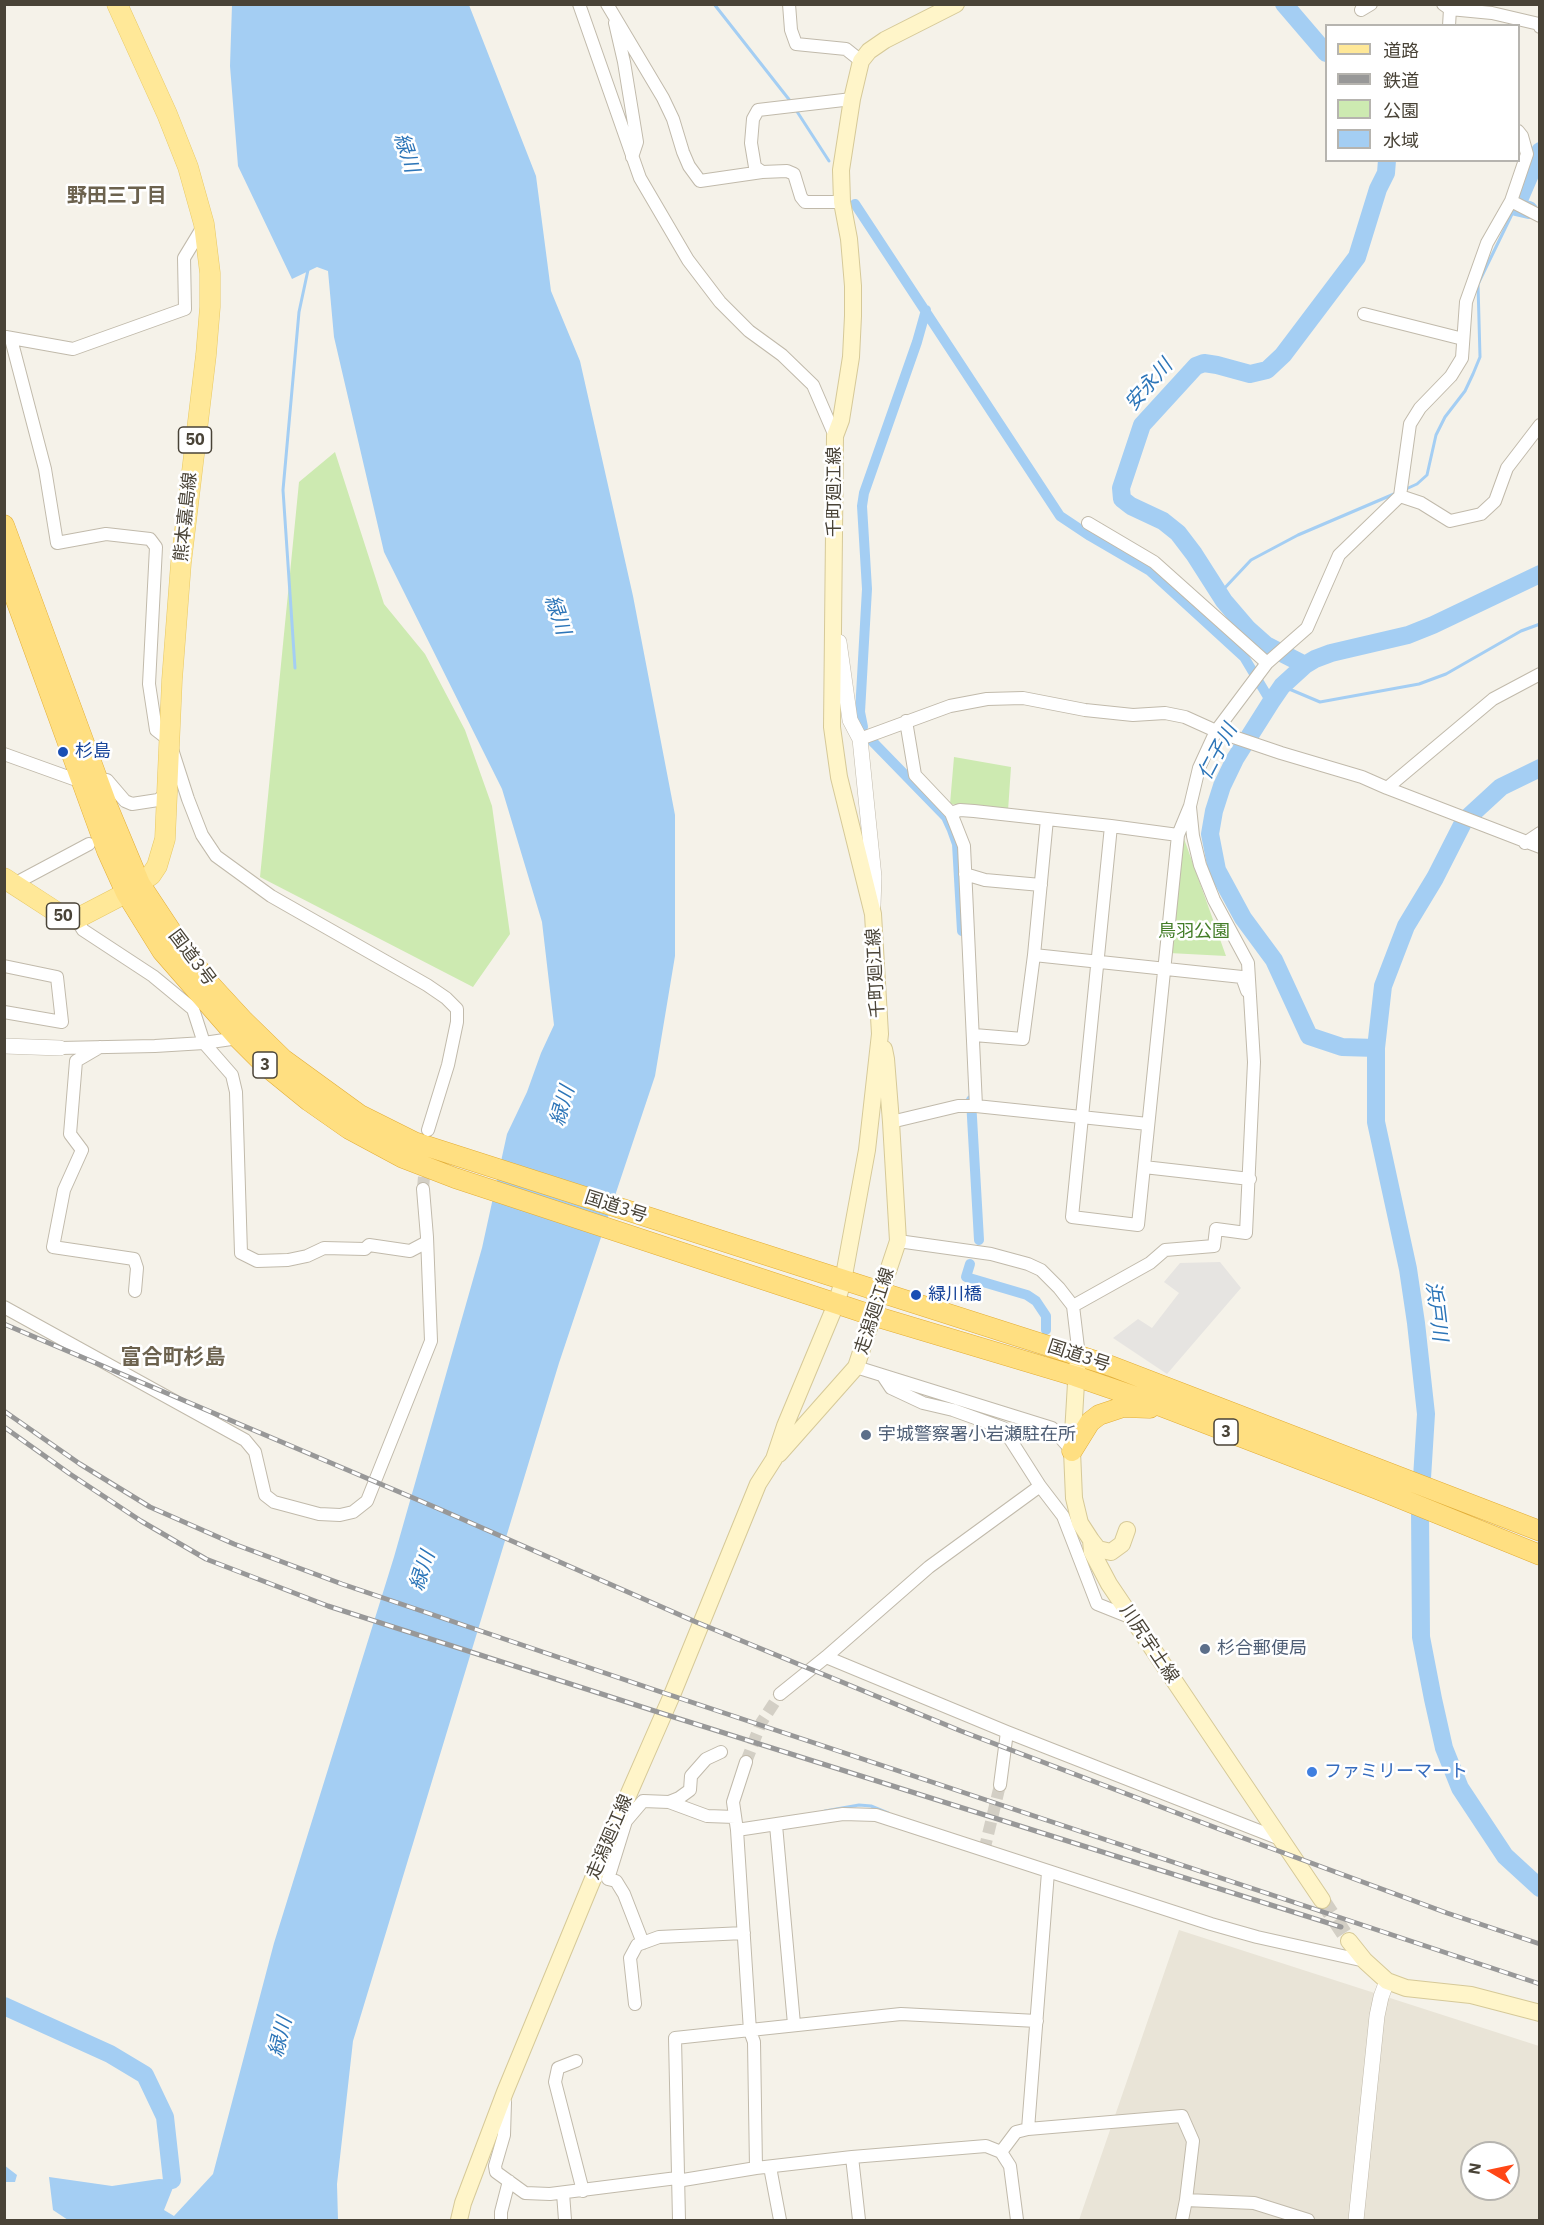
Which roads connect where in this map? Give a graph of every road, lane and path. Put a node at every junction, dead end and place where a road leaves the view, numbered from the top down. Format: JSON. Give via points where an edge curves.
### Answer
{"nodes":[{"id":1,"x":117,"y":4,"type":"edge"},
{"id":2,"x":579,"y":4,"type":"edge"},
{"id":3,"x":789,"y":4,"type":"edge"},
{"id":4,"x":956,"y":4,"type":"edge"},
{"id":5,"x":609,"y":7,"type":"edge"},
{"id":6,"x":1446,"y":7,"type":"edge"},
{"id":7,"x":1449,"y":24,"type":"edge"},
{"id":8,"x":1539,"y":27,"type":"edge"},
{"id":9,"x":861,"y":61,"type":"junction"},
{"id":10,"x":852,"y":99,"type":"junction"},
{"id":11,"x":1520,"y":134,"type":"edge"},
{"id":12,"x":632,"y":157,"type":"junction"},
{"id":13,"x":762,"y":172,"type":"junction"},
{"id":14,"x":1511,"y":201,"type":"junction"},
{"id":15,"x":842,"y":202,"type":"junction"},
{"id":16,"x":1539,"y":216,"type":"edge"},
{"id":17,"x":204,"y":224,"type":"junction"},
{"id":18,"x":1364,"y":314,"type":"dead end"},
{"id":19,"x":8,"y":338,"type":"edge"},
{"id":20,"x":1463,"y":339,"type":"junction"},
{"id":21,"x":1539,"y":425,"type":"edge"},
{"id":22,"x":835,"y":436,"type":"junction"},
{"id":23,"x":1400,"y":496,"type":"junction"},
{"id":24,"x":1088,"y":523,"type":"dead end"},
{"id":25,"x":4,"y":525,"type":"edge"},
{"id":26,"x":4,"y":567,"type":"edge"},
{"id":27,"x":833,"y":615,"type":"junction"},
{"id":28,"x":1267,"y":663,"type":"junction"},
{"id":29,"x":1539,"y":674,"type":"edge"},
{"id":30,"x":906,"y":721,"type":"junction"},
{"id":31,"x":1216,"y":731,"type":"junction"},
{"id":32,"x":860,"y":739,"type":"junction"},
{"id":33,"x":169,"y":740,"type":"junction"},
{"id":34,"x":4,"y":754,"type":"edge"},
{"id":35,"x":90,"y":780,"type":"junction"},
{"id":36,"x":1387,"y":788,"type":"junction"},
{"id":37,"x":167,"y":793,"type":"junction"},
{"id":38,"x":1190,"y":806,"type":"junction"},
{"id":39,"x":951,"y":813,"type":"junction"},
{"id":40,"x":1047,"y":819,"type":"junction"},
{"id":41,"x":1111,"y":826,"type":"junction"},
{"id":42,"x":1539,"y":833,"type":"edge"},
{"id":43,"x":1178,"y":835,"type":"junction"},
{"id":44,"x":1525,"y":843,"type":"junction"},
{"id":45,"x":89,"y":844,"type":"dead end"},
{"id":46,"x":1539,"y":847,"type":"edge"},
{"id":47,"x":965,"y":874,"type":"junction"},
{"id":48,"x":9,"y":881,"type":"edge"},
{"id":49,"x":1041,"y":885,"type":"junction"},
{"id":50,"x":133,"y":889,"type":"junction"},
{"id":51,"x":873,"y":914,"type":"junction"},
{"id":52,"x":76,"y":919,"type":"junction"},
{"id":53,"x":1034,"y":955,"type":"junction"},
{"id":54,"x":1096,"y":962,"type":"junction"},
{"id":55,"x":4,"y":966,"type":"edge"},
{"id":56,"x":1164,"y":969,"type":"junction"},
{"id":57,"x":1249,"y":997,"type":"junction"},
{"id":58,"x":4,"y":1012,"type":"edge"},
{"id":59,"x":880,"y":1034,"type":"junction"},
{"id":60,"x":974,"y":1035,"type":"junction"},
{"id":61,"x":238,"y":1038,"type":"junction"},
{"id":62,"x":204,"y":1043,"type":"junction"},
{"id":63,"x":4,"y":1046,"type":"edge"},
{"id":64,"x":100,"y":1047,"type":"junction"},
{"id":65,"x":60,"y":1048,"type":"joint"},
{"id":66,"x":976,"y":1106,"type":"junction"},
{"id":67,"x":1082,"y":1117,"type":"junction"},
{"id":68,"x":891,"y":1122,"type":"junction"},
{"id":69,"x":1148,"y":1124,"type":"junction"},
{"id":70,"x":428,"y":1130,"type":"tunnel mouth"},
{"id":71,"x":1144,"y":1167,"type":"junction"},
{"id":72,"x":1250,"y":1179,"type":"junction"},
{"id":73,"x":423,"y":1189,"type":"tunnel mouth"},
{"id":74,"x":898,"y":1241,"type":"junction"},
{"id":75,"x":427,"y":1242,"type":"junction"},
{"id":76,"x":838,"y":1279,"type":"junction"},
{"id":77,"x":135,"y":1291,"type":"dead end"},
{"id":78,"x":830,"y":1302,"type":"junction"},
{"id":79,"x":1073,"y":1306,"type":"junction"},
{"id":80,"x":4,"y":1307,"type":"edge"},
{"id":81,"x":1079,"y":1356,"type":"junction"},
{"id":82,"x":856,"y":1367,"type":"junction"},
{"id":83,"x":883,"y":1376,"type":"junction"},
{"id":84,"x":1075,"y":1376,"type":"junction"},
{"id":85,"x":1179,"y":1414,"type":"junction"},
{"id":86,"x":1072,"y":1451,"type":"junction"},
{"id":87,"x":774,"y":1459,"type":"junction"},
{"id":88,"x":1040,"y":1486,"type":"junction"},
{"id":89,"x":1126,"y":1530,"type":"dead end"},
{"id":90,"x":1539,"y":1531,"type":"edge"},
{"id":91,"x":1091,"y":1539,"type":"junction"},
{"id":92,"x":1539,"y":1555,"type":"edge"},
{"id":93,"x":1132,"y":1618,"type":"junction"},
{"id":94,"x":826,"y":1658,"type":"junction"},
{"id":95,"x":780,"y":1694,"type":"tunnel mouth"},
{"id":96,"x":1007,"y":1732,"type":"junction"},
{"id":97,"x":721,"y":1752,"type":"dead end"},
{"id":98,"x":746,"y":1762,"type":"tunnel mouth"},
{"id":99,"x":1000,"y":1785,"type":"tunnel mouth"},
{"id":100,"x":669,"y":1803,"type":"junction"},
{"id":101,"x":735,"y":1817,"type":"junction"},
{"id":102,"x":621,"y":1822,"type":"junction"},
{"id":103,"x":776,"y":1825,"type":"junction"},
{"id":104,"x":737,"y":1830,"type":"junction"},
{"id":105,"x":1280,"y":1839,"type":"junction"},
{"id":106,"x":1048,"y":1872,"type":"junction"},
{"id":107,"x":1322,"y":1900,"type":"tunnel mouth"},
{"id":108,"x":744,"y":1933,"type":"junction"},
{"id":109,"x":1348,"y":1941,"type":"tunnel mouth"},
{"id":110,"x":643,"y":1943,"type":"junction"},
{"id":111,"x":1365,"y":1961,"type":"junction"},
{"id":112,"x":1387,"y":1981,"type":"junction"},
{"id":113,"x":635,"y":2004,"type":"dead end"},
{"id":114,"x":1539,"y":2013,"type":"edge"},
{"id":115,"x":1037,"y":2021,"type":"junction"},
{"id":116,"x":794,"y":2024,"type":"junction"},
{"id":117,"x":750,"y":2031,"type":"junction"},
{"id":118,"x":576,"y":2061,"type":"dead end"},
{"id":119,"x":505,"y":2092,"type":"junction"},
{"id":120,"x":1028,"y":2129,"type":"junction"},
{"id":121,"x":1001,"y":2152,"type":"junction"},
{"id":122,"x":852,"y":2157,"type":"junction"},
{"id":123,"x":770,"y":2167,"type":"junction"},
{"id":124,"x":756,"y":2168,"type":"junction"},
{"id":125,"x":677,"y":2180,"type":"junction"},
{"id":126,"x":509,"y":2181,"type":"junction"},
{"id":127,"x":582,"y":2191,"type":"junction"},
{"id":128,"x":563,"y":2193,"type":"junction"},
{"id":129,"x":1186,"y":2200,"type":"junction"},
{"id":130,"x":459,"y":2220,"type":"edge"},
{"id":131,"x":501,"y":2220,"type":"edge"},
{"id":132,"x":565,"y":2220,"type":"edge"},
{"id":133,"x":679,"y":2220,"type":"edge"},
{"id":134,"x":780,"y":2220,"type":"edge"},
{"id":135,"x":859,"y":2220,"type":"edge"},
{"id":136,"x":1017,"y":2220,"type":"edge"},
{"id":137,"x":1182,"y":2220,"type":"edge"},
{"id":138,"x":1308,"y":2220,"type":"edge"},
{"id":139,"x":1356,"y":2220,"type":"edge"}],
"edges":[{"from":1,"to":17,"type":"main road","name":"熊本嘉島線","number":"50","via":[[188,166]]},
{"from":2,"to":12,"type":"street"},
{"from":3,"to":9,"type":"street","via":[[796,44],[846,49]]},
{"from":4,"to":9,"type":"main road","via":[[885,40]]},
{"from":5,"to":12,"type":"street","via":[[624,62],[637,142]]},
{"from":5,"to":13,"type":"street","via":[[663,98],[682,152],[700,181]]},
{"from":6,"to":7,"type":"street"},
{"from":6,"to":8,"type":"street"},
{"from":9,"to":10,"type":"main road","name":"千町廻江線"},
{"from":10,"to":13,"type":"street","via":[[758,110],[753,119],[751,143],[755,167]]},
{"from":10,"to":15,"type":"main road","name":"千町廻江線","via":[[841,170]]},
{"from":11,"to":14,"type":"street","via":[[1527,154]]},
{"from":12,"to":22,"type":"street","via":[[640,178],[688,260],[720,302],[749,331],[813,385]]},
{"from":13,"to":15,"type":"street","via":[[794,174],[806,202]]},
{"from":14,"to":16,"type":"street"},
{"from":14,"to":20,"type":"street","via":[[1487,243],[1466,302]]},
{"from":15,"to":22,"type":"main road","name":"千町廻江線","via":[[849,239],[853,316],[849,368]]},
{"from":17,"to":19,"type":"street","via":[[184,258],[185,309],[73,349]]},
{"from":17,"to":33,"type":"main road","name":"熊本嘉島線","number":"50","via":[[210,306],[181,563]]},
{"from":18,"to":20,"type":"street"},
{"from":19,"to":33,"type":"street","via":[[45,470],[57,543],[106,534],[150,539],[156,547],[149,684],[156,730]]},
{"from":20,"to":23,"type":"street","via":[[1462,358],[1451,376],[1410,424]]},
{"from":21,"to":23,"type":"street","via":[[1507,468],[1495,501],[1481,514],[1450,521],[1421,503]]},
{"from":22,"to":27,"type":"main road","name":"千町廻江線"},
{"from":23,"to":28,"type":"street","via":[[1339,555],[1307,628]]},
{"from":24,"to":28,"type":"street","via":[[1154,562]]},
{"from":25,"to":35,"type":"highway","name":"国道3号","number":"3"},
{"from":26,"to":35,"type":"highway","name":"国道3号","number":"3"},
{"from":27,"to":32,"type":"street","via":[[850,720]]},
{"from":27,"to":51,"type":"main road","name":"千町廻江線","via":[[832,727],[837,767]]},
{"from":28,"to":31,"type":"street"},
{"from":29,"to":36,"type":"street","via":[[1493,699]]},
{"from":30,"to":31,"type":"street","via":[[959,704],[1023,698],[1133,716],[1164,712]]},
{"from":30,"to":32,"type":"street"},
{"from":30,"to":39,"type":"street","via":[[915,775]]},
{"from":31,"to":36,"type":"street"},
{"from":31,"to":38,"type":"street","via":[[1199,768]]},
{"from":32,"to":51,"type":"street","via":[[874,877]]},
{"from":33,"to":37,"type":"main road","name":"熊本嘉島線","number":"50"},
{"from":33,"to":70,"type":"street","via":[[202,835],[216,856],[271,896],[427,985],[457,1009],[448,1065]]},
{"from":34,"to":35,"type":"street"},
{"from":35,"to":37,"type":"street","via":[[106,780],[132,804],[158,800]]},
{"from":35,"to":50,"type":"highway","name":"国道3号","number":"3"},
{"from":36,"to":44,"type":"street"},
{"from":37,"to":50,"type":"main road","name":"熊本嘉島線","number":"50","via":[[165,839],[156,866]]},
{"from":38,"to":43,"type":"street"},
{"from":38,"to":57,"type":"street","via":[[1200,865],[1248,963]]},
{"from":39,"to":40,"type":"street","via":[[960,810]]},
{"from":39,"to":47,"type":"street","via":[[964,846]]},
{"from":40,"to":41,"type":"street"},
{"from":40,"to":49,"type":"street"},
{"from":41,"to":43,"type":"street"},
{"from":41,"to":54,"type":"street"},
{"from":42,"to":44,"type":"street"},
{"from":43,"to":56,"type":"street"},
{"from":44,"to":46,"type":"street"},
{"from":45,"to":48,"type":"street"},
{"from":47,"to":49,"type":"street","via":[[985,880]]},
{"from":47,"to":60,"type":"street"},
{"from":48,"to":52,"type":"main road","number":"50","via":[[61,915]]},
{"from":49,"to":53,"type":"street"},
{"from":50,"to":52,"type":"main road","name":"熊本嘉島線","number":"50"},
{"from":50,"to":61,"type":"highway","name":"国道3号","number":"3","via":[[162,951]]},
{"from":50,"to":76,"type":"highway","name":"国道3号","number":"3","via":[[244,1021],[283,1059],[360,1115],[414,1142]]},
{"from":51,"to":59,"type":"main road","name":"千町廻江線"},
{"from":52,"to":62,"type":"street","via":[[83,930],[153,976],[193,1009]]},
{"from":53,"to":54,"type":"street"},
{"from":53,"to":60,"type":"street","via":[[1023,1039]]},
{"from":54,"to":56,"type":"street"},
{"from":54,"to":67,"type":"street"},
{"from":55,"to":58,"type":"street","via":[[57,976],[62,1022]]},
{"from":56,"to":57,"type":"street","via":[[1242,977]]},
{"from":56,"to":69,"type":"street"},
{"from":57,"to":72,"type":"street","via":[[1254,1062]]},
{"from":59,"to":68,"type":"main road","name":"千町廻江線"},
{"from":59,"to":76,"type":"main road","name":"千町廻江線","via":[[867,1150]]},
{"from":60,"to":66,"type":"street"},
{"from":61,"to":62,"type":"street"},
{"from":61,"to":78,"type":"highway","name":"国道3号","number":"3","via":[[309,1101],[349,1129],[403,1158]]},
{"from":62,"to":64,"type":"street"},
{"from":62,"to":75,"type":"street","via":[[232,1075],[236,1092],[241,1253],[257,1261],[288,1260],[324,1248],[365,1249],[369,1245],[410,1251]]},
{"from":63,"to":65,"type":"street"},
{"from":64,"to":65,"type":"street"},
{"from":64,"to":77,"type":"street","via":[[76,1061],[70,1134],[82,1150],[64,1190],[53,1247],[134,1259]]},
{"from":66,"to":67,"type":"street"},
{"from":66,"to":68,"type":"street","via":[[958,1106]]},
{"from":67,"to":69,"type":"street"},
{"from":67,"to":71,"type":"street","via":[[1072,1217],[1138,1225]]},
{"from":68,"to":74,"type":"main road","name":"千町廻江線"},
{"from":69,"to":71,"type":"street"},
{"from":71,"to":72,"type":"street"},
{"from":72,"to":79,"type":"street","via":[[1246,1233],[1216,1229],[1214,1246],[1165,1250],[1150,1263]]},
{"from":73,"to":75,"type":"street"},
{"from":74,"to":79,"type":"street","via":[[992,1254],[1028,1264],[1041,1270]]},
{"from":74,"to":82,"type":"main road","name":"走潟廻江線"},
{"from":75,"to":80,"type":"street","via":[[431,1341],[367,1501],[353,1512],[340,1515],[319,1514],[274,1502],[265,1495],[255,1452],[245,1440]]},
{"from":76,"to":78,"type":"main road","name":"走潟廻江線"},
{"from":76,"to":81,"type":"highway","name":"国道3号","number":"3","bridge":true},
{"from":78,"to":84,"type":"highway","name":"国道3号","number":"3","bridge":true},
{"from":78,"to":87,"type":"main road","name":"走潟廻江線"},
{"from":79,"to":81,"type":"street"},
{"from":81,"to":84,"type":"main road","name":"川尻宇土線"},
{"from":81,"to":90,"type":"highway","name":"国道3号","number":"3"},
{"from":82,"to":83,"type":"street"},
{"from":82,"to":87,"type":"main road","name":"走潟廻江線"},
{"from":83,"to":86,"type":"street","via":[[1052,1428]]},
{"from":83,"to":88,"type":"street","via":[[891,1388],[923,1403],[1003,1428]]},
{"from":84,"to":85,"type":"highway","name":"国道3号","number":"3"},
{"from":84,"to":86,"type":"main road","name":"川尻宇土線"},
{"from":85,"to":86,"type":"highway","via":[[1143,1407],[1108,1411],[1090,1422]]},
{"from":85,"to":92,"type":"highway","name":"国道3号","number":"3"},
{"from":86,"to":91,"type":"main road","name":"川尻宇土線","via":[[1074,1498],[1080,1523]]},
{"from":87,"to":102,"type":"main road","name":"走潟廻江線","via":[[758,1484]]},
{"from":88,"to":93,"type":"street","via":[[1063,1516],[1097,1604]]},
{"from":88,"to":94,"type":"street","via":[[929,1567]]},
{"from":89,"to":91,"type":"main road","via":[[1122,1544],[1111,1552],[1098,1549]]},
{"from":91,"to":93,"type":"main road","name":"川尻宇土線","via":[[1092,1552]]},
{"from":93,"to":105,"type":"main road","name":"川尻宇土線"},
{"from":94,"to":95,"type":"street"},
{"from":94,"to":96,"type":"street"},
{"from":96,"to":99,"type":"street"},
{"from":96,"to":105,"type":"street"},
{"from":97,"to":100,"type":"street","via":[[706,1759],[691,1776],[690,1790]]},
{"from":98,"to":101,"type":"street","via":[[733,1802]]},
{"from":100,"to":101,"type":"street","via":[[707,1816]]},
{"from":100,"to":102,"type":"street","via":[[643,1801]]},
{"from":101,"to":104,"type":"street"},
{"from":102,"to":110,"type":"street","via":[[608,1879],[616,1881],[624,1894]]},
{"from":102,"to":119,"type":"main road","name":"走潟廻江線"},
{"from":103,"to":104,"type":"street"},
{"from":103,"to":106,"type":"street","via":[[843,1814],[876,1815]]},
{"from":103,"to":116,"type":"street"},
{"from":104,"to":108,"type":"street"},
{"from":105,"to":107,"type":"main road","name":"川尻宇土線"},
{"from":106,"to":111,"type":"street","via":[[1257,1937]]},
{"from":106,"to":115,"type":"street"},
{"from":108,"to":110,"type":"street","via":[[659,1937]]},
{"from":108,"to":117,"type":"street"},
{"from":109,"to":111,"type":"main road"},
{"from":110,"to":113,"type":"street","via":[[637,1945],[630,1958]]},
{"from":111,"to":112,"type":"main road"},
{"from":112,"to":114,"type":"main road","via":[[1406,1988],[1495,2000]]},
{"from":112,"to":139,"type":"street","via":[[1377,2016]]},
{"from":115,"to":116,"type":"street","via":[[918,2014]]},
{"from":115,"to":120,"type":"street"},
{"from":116,"to":117,"type":"street"},
{"from":117,"to":124,"type":"street","via":[[754,2042]]},
{"from":117,"to":125,"type":"street","via":[[675,2038]]},
{"from":118,"to":127,"type":"street","via":[[558,2068],[555,2082]]},
{"from":119,"to":126,"type":"street","via":[[504,2134],[495,2166],[496,2172]]},
{"from":119,"to":130,"type":"main road","name":"走潟廻江線"},
{"from":120,"to":121,"type":"street","via":[[1016,2132]]},
{"from":120,"to":129,"type":"street","via":[[1182,2116],[1193,2142]]},
{"from":121,"to":122,"type":"street","via":[[986,2146]]},
{"from":121,"to":136,"type":"street","via":[[1010,2166]]},
{"from":122,"to":123,"type":"street"},
{"from":122,"to":135,"type":"street"},
{"from":123,"to":124,"type":"street"},
{"from":123,"to":134,"type":"street"},
{"from":124,"to":125,"type":"street"},
{"from":125,"to":127,"type":"street"},
{"from":125,"to":133,"type":"street"},
{"from":126,"to":128,"type":"street","via":[[525,2193]]},
{"from":126,"to":131,"type":"street"},
{"from":127,"to":128,"type":"street"},
{"from":128,"to":132,"type":"street"},
{"from":129,"to":137,"type":"street"},
{"from":129,"to":138,"type":"street","via":[[1254,2203]]}]}
